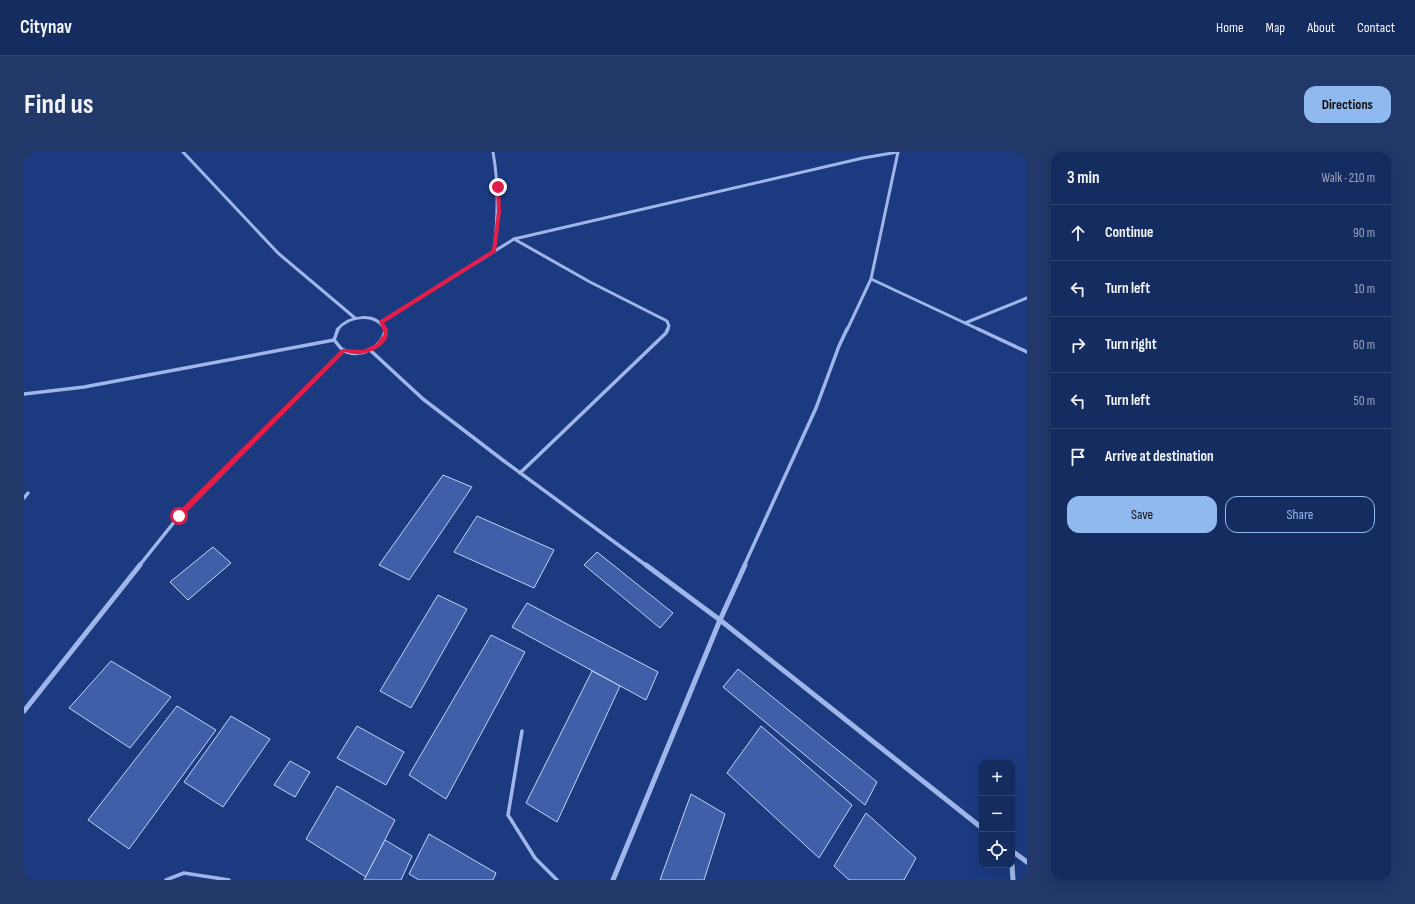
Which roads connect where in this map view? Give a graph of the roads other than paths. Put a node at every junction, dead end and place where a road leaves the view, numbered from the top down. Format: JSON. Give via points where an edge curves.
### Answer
{"nodes":[{"id":1,"x":183,"y":152,"type":"edge"},
{"id":2,"x":493,"y":152,"type":"edge"},
{"id":3,"x":898,"y":152,"type":"edge"},
{"id":4,"x":514,"y":239,"type":"junction"},
{"id":5,"x":494,"y":251,"type":"junction"},
{"id":6,"x":871,"y":279,"type":"junction"},
{"id":7,"x":1027,"y":298,"type":"edge"},
{"id":8,"x":355,"y":318,"type":"junction"},
{"id":9,"x":381,"y":322,"type":"junction"},
{"id":10,"x":965,"y":323,"type":"junction"},
{"id":11,"x":334,"y":340,"type":"junction"},
{"id":12,"x":344,"y":350,"type":"junction"},
{"id":13,"x":370,"y":350,"type":"junction"},
{"id":14,"x":1027,"y":352,"type":"edge"},
{"id":15,"x":24,"y":394,"type":"edge"},
{"id":16,"x":520,"y":473,"type":"junction"},
{"id":17,"x":28,"y":494,"type":"dead end"},
{"id":18,"x":24,"y":498,"type":"edge"},
{"id":19,"x":720,"y":620,"type":"junction"},
{"id":20,"x":24,"y":710,"type":"edge"},
{"id":21,"x":522,"y":731,"type":"dead end"},
{"id":22,"x":979,"y":826,"type":"edge"},
{"id":23,"x":1015,"y":853,"type":"edge"},
{"id":24,"x":1027,"y":862,"type":"edge"},
{"id":25,"x":1012,"y":868,"type":"edge"},
{"id":26,"x":166,"y":880,"type":"edge"},
{"id":27,"x":229,"y":880,"type":"edge"},
{"id":28,"x":557,"y":880,"type":"edge"},
{"id":29,"x":613,"y":880,"type":"edge"},
{"id":30,"x":1014,"y":880,"type":"edge"}],
"edges":[{"from":1,"to":8,"type":"street","via":[[278,253]]},
{"from":2,"to":5,"type":"street","via":[[499,212]]},
{"from":3,"to":4,"type":"street"},
{"from":3,"to":6,"type":"street"},
{"from":4,"to":5,"type":"street"},
{"from":4,"to":16,"type":"street","via":[[667,321],[669,326],[666,333]]},
{"from":5,"to":9,"type":"street"},
{"from":6,"to":10,"type":"street"},
{"from":6,"to":19,"type":"street","via":[[839,346],[816,408]]},
{"from":7,"to":10,"type":"street"},
{"from":8,"to":9,"type":"street","via":[[374,318]]},
{"from":8,"to":11,"type":"street","via":[[337,329]]},
{"from":9,"to":13,"type":"street","via":[[386,334],[384,340]]},
{"from":10,"to":14,"type":"street"},
{"from":11,"to":12,"type":"street","via":[[337,346]]},
{"from":11,"to":15,"type":"street","via":[[84,387]]},
{"from":12,"to":13,"type":"street"},
{"from":12,"to":20,"type":"street","via":[[179,516]]},
{"from":13,"to":16,"type":"street","via":[[423,399]]},
{"from":16,"to":19,"type":"street"},
{"from":17,"to":18,"type":"street"},
{"from":19,"to":22,"type":"street"},
{"from":19,"to":29,"type":"street"},
{"from":21,"to":28,"type":"lane","via":[[508,815],[535,858]]},
{"from":23,"to":24,"type":"street"},
{"from":25,"to":30,"type":"street"},
{"from":26,"to":27,"type":"lane","via":[[184,873]]}]}
